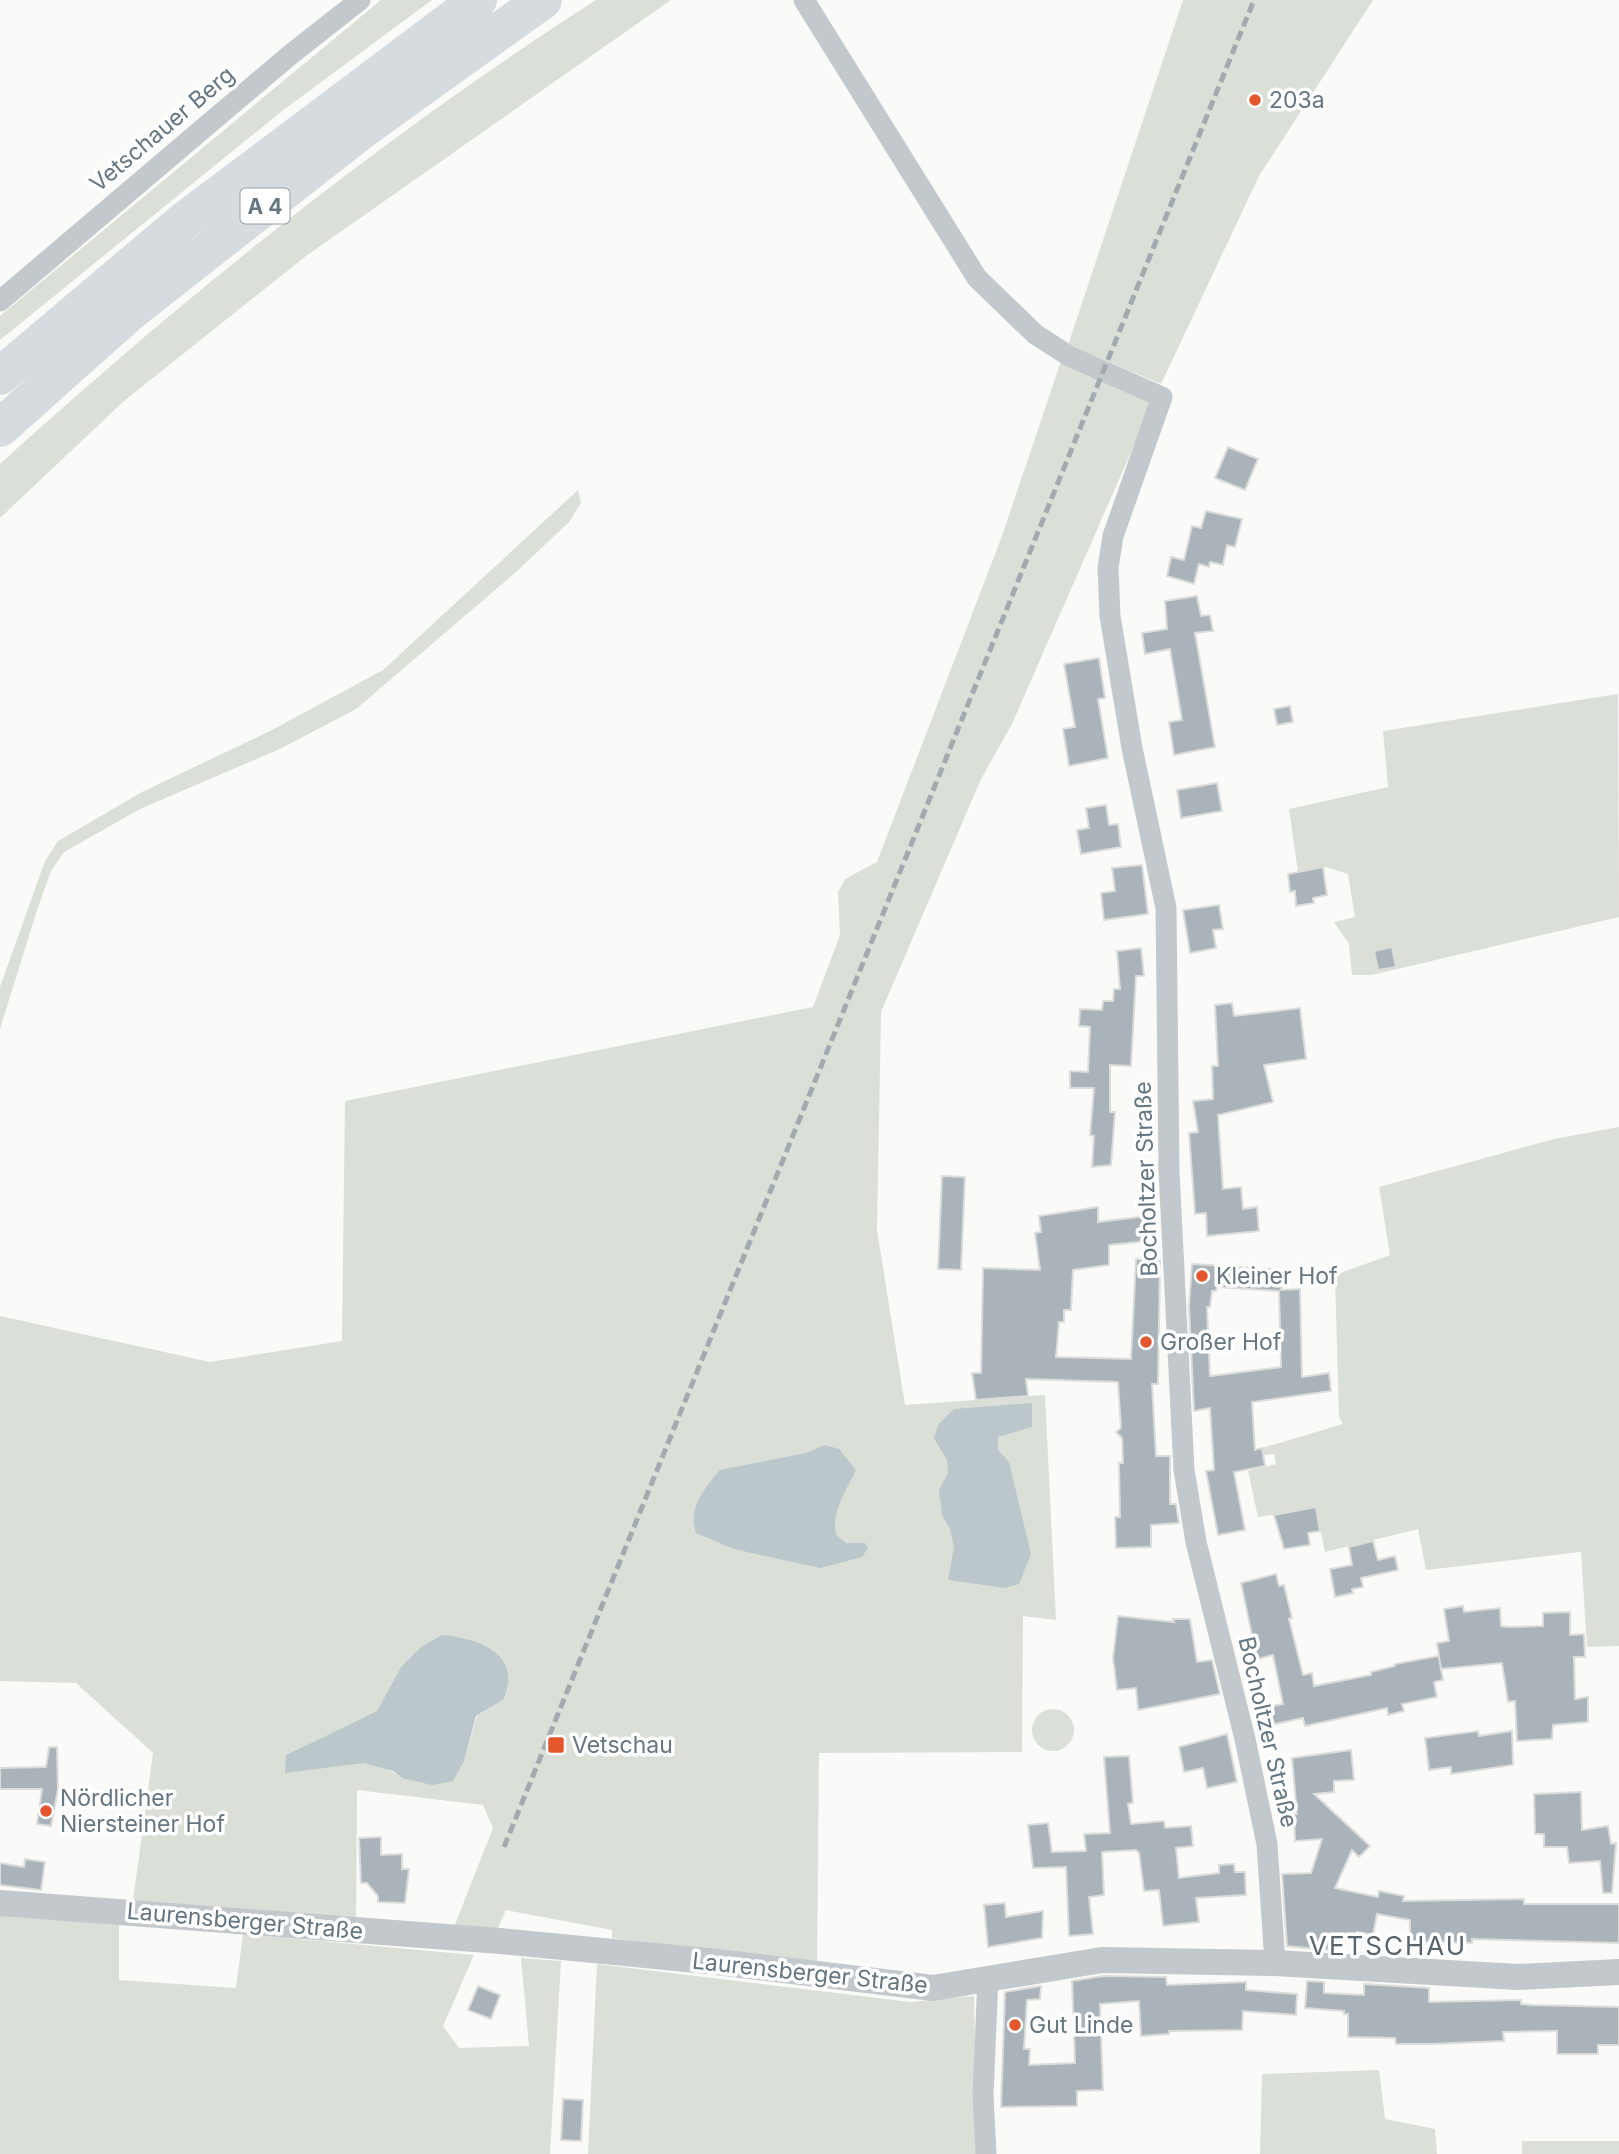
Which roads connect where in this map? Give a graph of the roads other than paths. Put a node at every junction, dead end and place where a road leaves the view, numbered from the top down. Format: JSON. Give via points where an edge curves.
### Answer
{"nodes":[{"id":1,"x":360,"y":0,"type":"edge"},
{"id":2,"x":478,"y":0,"type":"edge"},
{"id":3,"x":543,"y":0,"type":"edge"},
{"id":4,"x":803,"y":0,"type":"edge"},
{"id":5,"x":0,"y":302,"type":"edge"},
{"id":6,"x":0,"y":376,"type":"edge"},
{"id":7,"x":0,"y":428,"type":"edge"},
{"id":8,"x":0,"y":1903,"type":"edge"},
{"id":9,"x":1275,"y":1963,"type":"junction"},
{"id":10,"x":1619,"y":1972,"type":"edge"},
{"id":11,"x":988,"y":1977,"type":"junction"},
{"id":12,"x":986,"y":2154,"type":"edge"}],
"edges":[{"from":1,"to":5,"type":"street","name":"Vetschauer Berg"},
{"from":2,"to":6,"type":"highway","number":"A 4","via":[[185,220]]},
{"from":3,"to":7,"type":"highway","number":"A 4","via":[[362,130],[140,303]]},
{"from":4,"to":9,"type":"street","name":"Bocholtzer Straße","via":[[976,278],[1035,334],[1069,356],[1153,393],[1113,536],[1108,568],[1110,616],[1166,908],[1169,1171],[1184,1470],[1196,1542],[1267,1844]]},
{"from":8,"to":11,"type":"street","name":"Laurensberger Straße","via":[[514,1942],[933,1988]]},
{"from":9,"to":10,"type":"street","name":"Laurensberger Straße","via":[[1518,1977]]},
{"from":9,"to":11,"type":"street","name":"Laurensberger Straße","via":[[1102,1960]]},
{"from":11,"to":12,"type":"street","via":[[983,2095]]}]}
